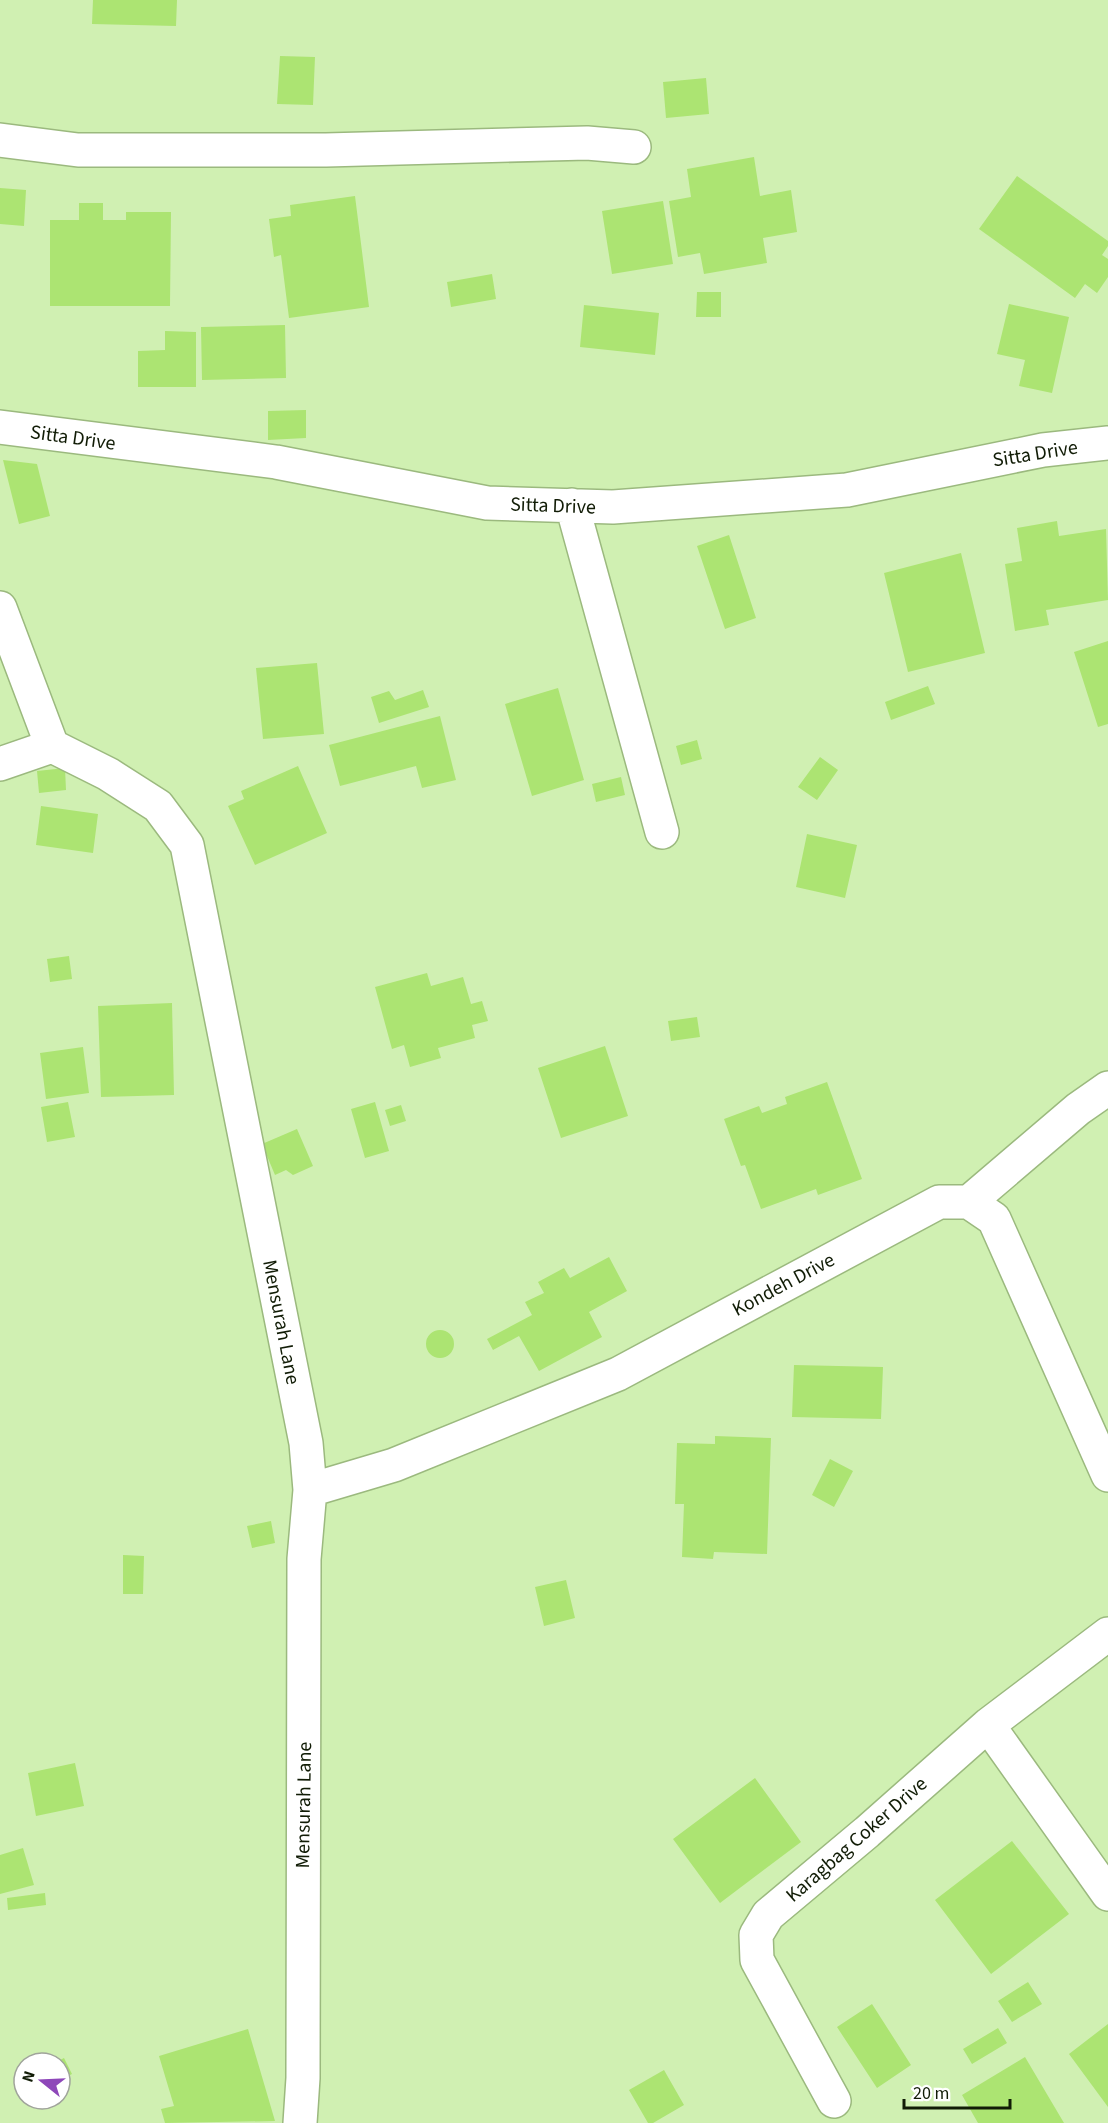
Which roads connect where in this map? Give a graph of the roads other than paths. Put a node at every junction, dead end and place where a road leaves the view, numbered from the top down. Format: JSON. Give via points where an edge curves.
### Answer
{"nodes":[{"id":1,"x":0,"y":140,"type":"edge"},
{"id":2,"x":634,"y":147,"type":"dead end"},
{"id":3,"x":0,"y":427,"type":"edge"},
{"id":4,"x":1108,"y":443,"type":"edge"},
{"id":5,"x":572,"y":505,"type":"junction"},
{"id":6,"x":0,"y":608,"type":"edge"},
{"id":7,"x":52,"y":746,"type":"junction"},
{"id":8,"x":0,"y":764,"type":"edge"},
{"id":9,"x":662,"y":832,"type":"dead end"},
{"id":10,"x":1108,"y":1088,"type":"edge"},
{"id":11,"x":969,"y":1202,"type":"junction"},
{"id":12,"x":1108,"y":1475,"type":"edge"},
{"id":13,"x":310,"y":1490,"type":"junction"},
{"id":14,"x":1108,"y":1634,"type":"edge"},
{"id":15,"x":988,"y":1725,"type":"junction"},
{"id":16,"x":1108,"y":1894,"type":"edge"},
{"id":17,"x":834,"y":2101,"type":"dead end"},
{"id":18,"x":300,"y":2123,"type":"edge"}],
"edges":[{"from":1,"to":2,"type":"street","via":[[78,150],[326,150],[587,142]]},
{"from":3,"to":5,"type":"street","name":"Sitta Drive","via":[[276,462],[487,503]]},
{"from":4,"to":5,"type":"street","name":"Sitta Drive","via":[[1043,450],[847,490],[613,507]]},
{"from":5,"to":9,"type":"street"},
{"from":6,"to":7,"type":"street"},
{"from":7,"to":8,"type":"street"},
{"from":7,"to":13,"type":"street","name":"Mensurah Lane","via":[[108,774],[158,806],[187,845],[304,1432]]},
{"from":10,"to":11,"type":"street"},
{"from":11,"to":12,"type":"street","via":[[994,1219]]},
{"from":11,"to":13,"type":"street","name":"Kondeh Drive","via":[[939,1202],[618,1374],[394,1465]]},
{"from":13,"to":18,"type":"street","name":"Mensurah Lane","via":[[304,1559]]},
{"from":14,"to":15,"type":"street","name":"Karagbag Coker Drive"},
{"from":15,"to":16,"type":"street"},
{"from":15,"to":17,"type":"street","name":"Karagbag Coker Drive","via":[[768,1915],[756,1935],[757,1960]]}]}
